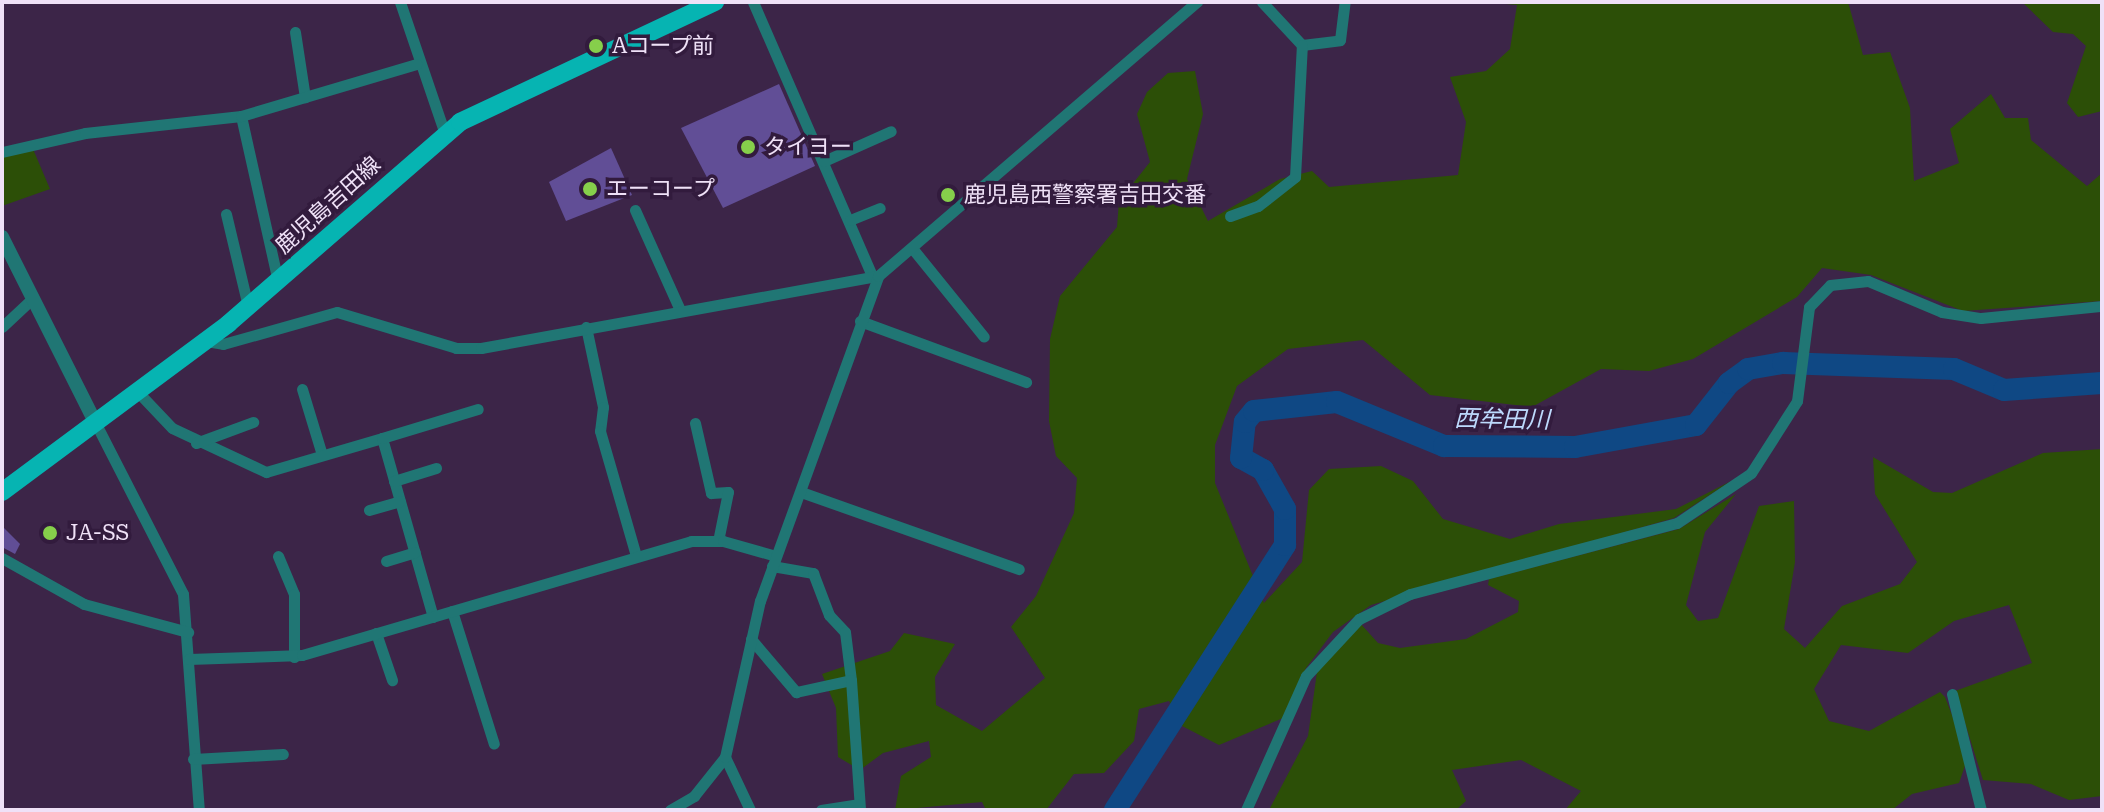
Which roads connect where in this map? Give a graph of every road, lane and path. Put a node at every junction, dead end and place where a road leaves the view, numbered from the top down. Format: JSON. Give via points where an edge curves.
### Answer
{"nodes":[{"id":1,"x":400,"y":2,"type":"edge"},
{"id":2,"x":715,"y":2,"type":"edge"},
{"id":3,"x":753,"y":2,"type":"edge"},
{"id":4,"x":1197,"y":2,"type":"edge"},
{"id":5,"x":1262,"y":2,"type":"edge"},
{"id":6,"x":1345,"y":2,"type":"edge"},
{"id":7,"x":295,"y":32,"type":"dead end"},
{"id":8,"x":1302,"y":45,"type":"junction"},
{"id":9,"x":416,"y":64,"type":"junction"},
{"id":10,"x":305,"y":97,"type":"junction"},
{"id":11,"x":241,"y":116,"type":"junction"},
{"id":12,"x":891,"y":131,"type":"dead end"},
{"id":13,"x":445,"y":134,"type":"junction"},
{"id":14,"x":2,"y":152,"type":"edge"},
{"id":15,"x":824,"y":161,"type":"junction"},
{"id":16,"x":880,"y":208,"type":"dead end"},
{"id":17,"x":635,"y":210,"type":"dead end"},
{"id":18,"x":226,"y":214,"type":"dead end"},
{"id":19,"x":1230,"y":216,"type":"dead end"},
{"id":20,"x":850,"y":220,"type":"junction"},
{"id":21,"x":2,"y":237,"type":"edge"},
{"id":22,"x":912,"y":248,"type":"junction"},
{"id":23,"x":874,"y":274,"type":"junction"},
{"id":24,"x":278,"y":281,"type":"junction"},
{"id":25,"x":33,"y":298,"type":"junction"},
{"id":26,"x":248,"y":306,"type":"junction"},
{"id":27,"x":2102,"y":306,"type":"edge"},
{"id":28,"x":680,"y":310,"type":"junction"},
{"id":29,"x":860,"y":321,"type":"junction"},
{"id":30,"x":2,"y":327,"type":"edge"},
{"id":31,"x":586,"y":327,"type":"junction"},
{"id":32,"x":984,"y":337,"type":"dead end"},
{"id":33,"x":206,"y":341,"type":"junction"},
{"id":34,"x":1026,"y":382,"type":"dead end"},
{"id":35,"x":302,"y":389,"type":"dead end"},
{"id":36,"x":136,"y":390,"type":"junction"},
{"id":37,"x":478,"y":409,"type":"dead end"},
{"id":38,"x":95,"y":422,"type":"junction"},
{"id":39,"x":253,"y":422,"type":"dead end"},
{"id":40,"x":695,"y":423,"type":"dead end"},
{"id":41,"x":382,"y":438,"type":"junction"},
{"id":42,"x":196,"y":443,"type":"junction"},
{"id":43,"x":322,"y":455,"type":"junction"},
{"id":44,"x":436,"y":468,"type":"dead end"},
{"id":45,"x":394,"y":481,"type":"junction"},
{"id":46,"x":2,"y":492,"type":"edge"},
{"id":47,"x":801,"y":492,"type":"junction"},
{"id":48,"x":400,"y":501,"type":"junction"},
{"id":49,"x":369,"y":510,"type":"dead end"},
{"id":50,"x":718,"y":541,"type":"junction"},
{"id":51,"x":415,"y":552,"type":"junction"},
{"id":52,"x":278,"y":556,"type":"dead end"},
{"id":53,"x":636,"y":556,"type":"junction"},
{"id":54,"x":2,"y":558,"type":"edge"},
{"id":55,"x":386,"y":561,"type":"dead end"},
{"id":56,"x":774,"y":561,"type":"junction"},
{"id":57,"x":1019,"y":569,"type":"dead end"},
{"id":58,"x":452,"y":611,"type":"junction"},
{"id":59,"x":433,"y":617,"type":"junction"},
{"id":60,"x":188,"y":632,"type":"junction"},
{"id":61,"x":376,"y":633,"type":"junction"},
{"id":62,"x":751,"y":639,"type":"junction"},
{"id":63,"x":294,"y":657,"type":"junction"},
{"id":64,"x":189,"y":659,"type":"junction"},
{"id":65,"x":392,"y":680,"type":"dead end"},
{"id":66,"x":851,"y":680,"type":"junction"},
{"id":67,"x":1952,"y":694,"type":"dead end"},
{"id":68,"x":494,"y":744,"type":"dead end"},
{"id":69,"x":283,"y":754,"type":"dead end"},
{"id":70,"x":725,"y":757,"type":"junction"},
{"id":71,"x":193,"y":759,"type":"junction"},
{"id":72,"x":838,"y":807,"type":"edge"},
{"id":73,"x":859,"y":807,"type":"edge"},
{"id":74,"x":199,"y":810,"type":"edge"},
{"id":75,"x":670,"y":810,"type":"edge"},
{"id":76,"x":750,"y":810,"type":"edge"},
{"id":77,"x":821,"y":810,"type":"edge"},
{"id":78,"x":1246,"y":810,"type":"edge"},
{"id":79,"x":1981,"y":810,"type":"edge"}],
"edges":[{"from":1,"to":9,"type":"street"},
{"from":2,"to":13,"type":"main road","name":"鹿児島吉田線","via":[[506,95]]},
{"from":3,"to":15,"type":"street"},
{"from":4,"to":22,"type":"street"},
{"from":5,"to":8,"type":"street"},
{"from":6,"to":8,"type":"street","via":[[1340,40]]},
{"from":7,"to":10,"type":"street"},
{"from":8,"to":19,"type":"street","via":[[1295,177],[1258,206]]},
{"from":9,"to":10,"type":"street"},
{"from":9,"to":13,"type":"street"},
{"from":10,"to":11,"type":"street"},
{"from":11,"to":14,"type":"street","via":[[85,133]]},
{"from":11,"to":24,"type":"street"},
{"from":12,"to":15,"type":"street"},
{"from":13,"to":24,"type":"main road","name":"鹿児島吉田線"},
{"from":15,"to":20,"type":"street"},
{"from":16,"to":20,"type":"street"},
{"from":17,"to":28,"type":"street"},
{"from":18,"to":26,"type":"street"},
{"from":20,"to":23,"type":"street"},
{"from":21,"to":25,"type":"street"},
{"from":22,"to":23,"type":"street"},
{"from":22,"to":32,"type":"street"},
{"from":23,"to":28,"type":"street"},
{"from":23,"to":29,"type":"street"},
{"from":24,"to":26,"type":"main road","name":"鹿児島吉田線"},
{"from":25,"to":30,"type":"street"},
{"from":25,"to":38,"type":"street"},
{"from":26,"to":33,"type":"main road","name":"鹿児島吉田線"},
{"from":27,"to":78,"type":"street","via":[[1964,317],[1868,281],[1839,281],[1811,302],[1797,401],[1751,473],[1677,523],[1410,594],[1344,631],[1306,676]]},
{"from":28,"to":31,"type":"street"},
{"from":29,"to":34,"type":"street"},
{"from":29,"to":47,"type":"street"},
{"from":31,"to":33,"type":"street","via":[[456,348],[337,312],[223,344]]},
{"from":31,"to":53,"type":"street","via":[[603,407],[600,431]]},
{"from":33,"to":36,"type":"main road","name":"鹿児島吉田線"},
{"from":35,"to":43,"type":"street"},
{"from":36,"to":38,"type":"main road","name":"鹿児島吉田線"},
{"from":36,"to":42,"type":"street"},
{"from":37,"to":41,"type":"street"},
{"from":38,"to":46,"type":"main road","name":"鹿児島吉田線"},
{"from":38,"to":60,"type":"street","via":[[175,571]]},
{"from":39,"to":42,"type":"street"},
{"from":40,"to":50,"type":"street","via":[[711,493],[728,492]]},
{"from":41,"to":43,"type":"street"},
{"from":41,"to":45,"type":"street"},
{"from":42,"to":43,"type":"street","via":[[266,472]]},
{"from":44,"to":45,"type":"street"},
{"from":45,"to":48,"type":"street"},
{"from":47,"to":56,"type":"street"},
{"from":47,"to":57,"type":"street"},
{"from":48,"to":49,"type":"street"},
{"from":48,"to":51,"type":"street"},
{"from":50,"to":53,"type":"street"},
{"from":50,"to":56,"type":"street"},
{"from":51,"to":55,"type":"street"},
{"from":51,"to":59,"type":"street"},
{"from":52,"to":63,"type":"street","via":[[294,594]]},
{"from":53,"to":58,"type":"street"},
{"from":54,"to":60,"type":"street","via":[[84,604]]},
{"from":56,"to":62,"type":"street"},
{"from":56,"to":66,"type":"street","via":[[813,573],[829,615],[845,632]]},
{"from":58,"to":59,"type":"street"},
{"from":58,"to":68,"type":"street"},
{"from":59,"to":61,"type":"street"},
{"from":60,"to":64,"type":"street"},
{"from":61,"to":63,"type":"street"},
{"from":61,"to":65,"type":"street"},
{"from":62,"to":66,"type":"street","via":[[796,692]]},
{"from":62,"to":70,"type":"street"},
{"from":63,"to":64,"type":"street"},
{"from":64,"to":71,"type":"street"},
{"from":66,"to":73,"type":"street"},
{"from":67,"to":79,"type":"street"},
{"from":69,"to":71,"type":"street"},
{"from":70,"to":75,"type":"street","via":[[694,796]]},
{"from":70,"to":76,"type":"street"},
{"from":71,"to":74,"type":"street"},
{"from":72,"to":73,"type":"street"},
{"from":72,"to":77,"type":"street"}]}
